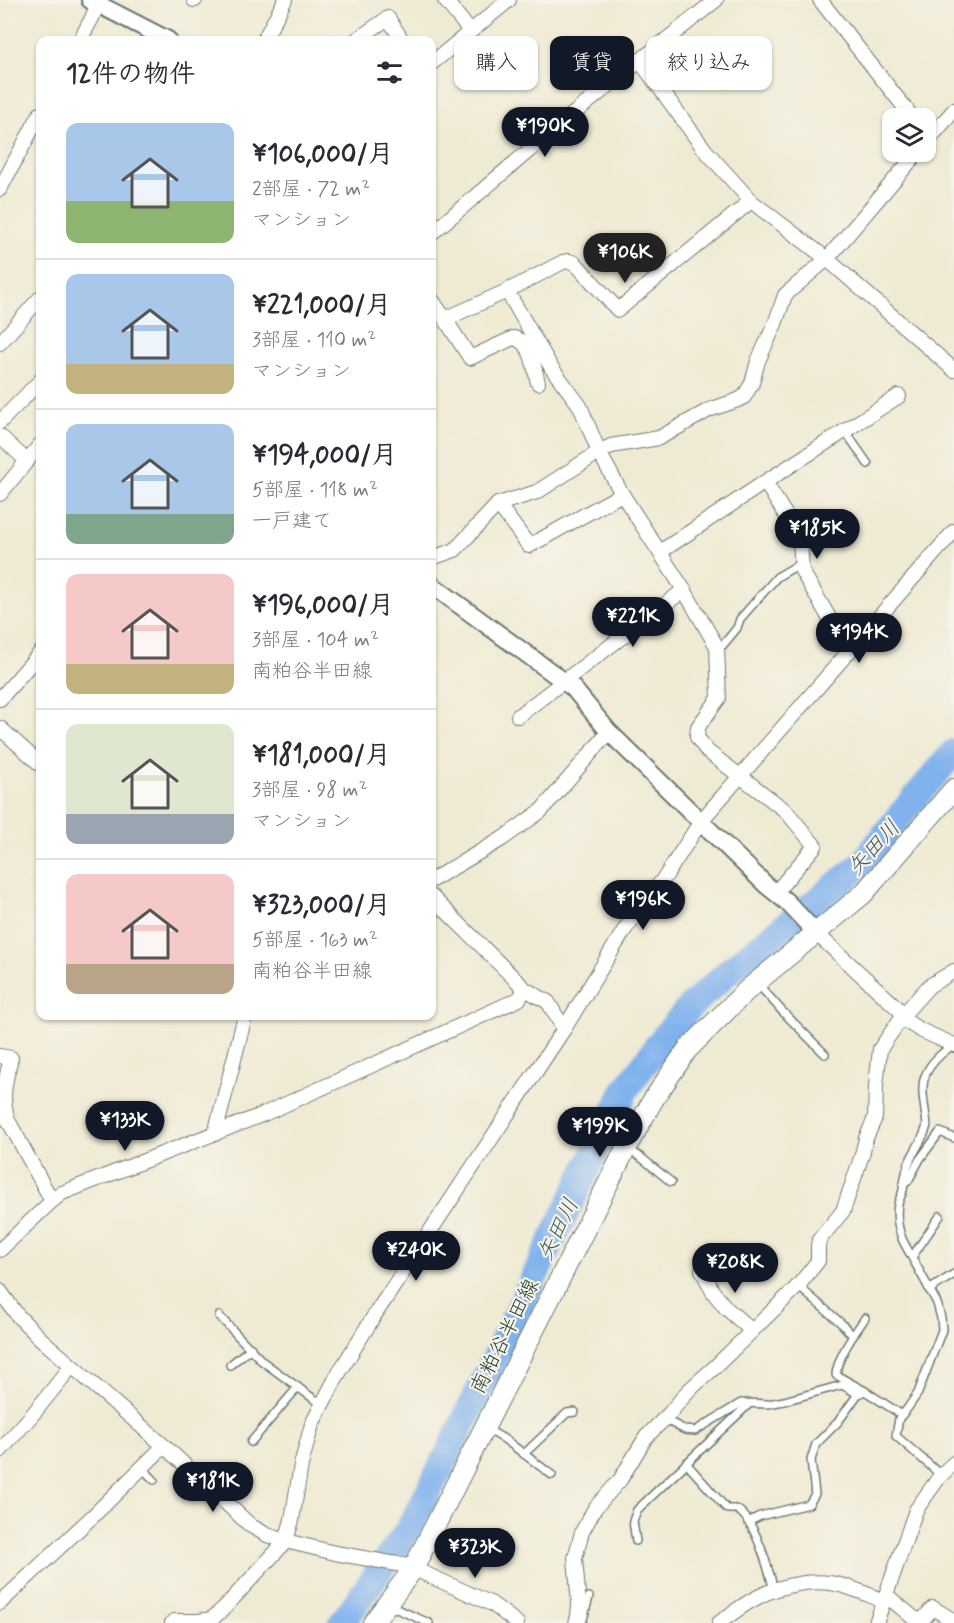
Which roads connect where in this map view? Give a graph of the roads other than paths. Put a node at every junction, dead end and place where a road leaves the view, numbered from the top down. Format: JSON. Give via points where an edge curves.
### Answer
{"nodes":[{"id":1,"x":285,"y":0,"type":"edge"},
{"id":2,"x":445,"y":0,"type":"edge"},
{"id":3,"x":509,"y":0,"type":"edge"},
{"id":4,"x":716,"y":0,"type":"edge"},
{"id":5,"x":820,"y":0,"type":"edge"},
{"id":6,"x":95,"y":1,"type":"edge"},
{"id":7,"x":470,"y":32,"type":"junction"},
{"id":8,"x":82,"y":36,"type":"edge"},
{"id":9,"x":161,"y":36,"type":"edge"},
{"id":10,"x":266,"y":36,"type":"edge"},
{"id":11,"x":362,"y":36,"type":"edge"},
{"id":12,"x":399,"y":36,"type":"edge"},
{"id":13,"x":465,"y":36,"type":"edge"},
{"id":14,"x":454,"y":45,"type":"joint"},
{"id":15,"x":436,"y":47,"type":"edge"},
{"id":16,"x":436,"y":60,"type":"edge"},
{"id":17,"x":640,"y":61,"type":"junction"},
{"id":18,"x":905,"y":108,"type":"edge"},
{"id":19,"x":954,"y":110,"type":"edge"},
{"id":20,"x":36,"y":122,"type":"edge"},
{"id":21,"x":936,"y":129,"type":"edge"},
{"id":22,"x":909,"y":162,"type":"edge"},
{"id":23,"x":0,"y":189,"type":"edge"},
{"id":24,"x":751,"y":201,"type":"junction"},
{"id":25,"x":436,"y":230,"type":"edge"},
{"id":26,"x":826,"y":259,"type":"junction"},
{"id":27,"x":507,"y":291,"type":"junction"},
{"id":28,"x":36,"y":302,"type":"edge"},
{"id":29,"x":436,"y":306,"type":"edge"},
{"id":30,"x":445,"y":319,"type":"junction"},
{"id":31,"x":0,"y":343,"type":"edge"},
{"id":32,"x":954,"y":370,"type":"edge"},
{"id":33,"x":538,"y":383,"type":"dead end"},
{"id":34,"x":36,"y":385,"type":"edge"},
{"id":35,"x":899,"y":396,"type":"dead end"},
{"id":36,"x":0,"y":422,"type":"edge"},
{"id":37,"x":845,"y":431,"type":"junction"},
{"id":38,"x":0,"y":436,"type":"edge"},
{"id":39,"x":36,"y":450,"type":"edge"},
{"id":40,"x":599,"y":452,"type":"junction"},
{"id":41,"x":27,"y":461,"type":"junction"},
{"id":42,"x":868,"y":464,"type":"dead end"},
{"id":43,"x":765,"y":482,"type":"junction"},
{"id":44,"x":0,"y":494,"type":"edge"},
{"id":45,"x":622,"y":494,"type":"junction"},
{"id":46,"x":498,"y":504,"type":"junction"},
{"id":47,"x":954,"y":531,"type":"edge"},
{"id":48,"x":660,"y":552,"type":"junction"},
{"id":49,"x":436,"y":557,"type":"edge"},
{"id":50,"x":801,"y":562,"type":"junction"},
{"id":51,"x":436,"y":588,"type":"edge"},
{"id":52,"x":684,"y":590,"type":"junction"},
{"id":53,"x":717,"y":647,"type":"junction"},
{"id":54,"x":849,"y":652,"type":"junction"},
{"id":55,"x":36,"y":657,"type":"edge"},
{"id":56,"x":563,"y":681,"type":"junction"},
{"id":57,"x":0,"y":699,"type":"edge"},
{"id":58,"x":518,"y":716,"type":"dead end"},
{"id":59,"x":0,"y":728,"type":"edge"},
{"id":60,"x":609,"y":732,"type":"junction"},
{"id":61,"x":36,"y":760,"type":"edge"},
{"id":62,"x":739,"y":776,"type":"junction"},
{"id":63,"x":954,"y":789,"type":"edge"},
{"id":64,"x":701,"y":821,"type":"junction"},
{"id":65,"x":436,"y":878,"type":"edge"},
{"id":66,"x":782,"y":897,"type":"junction"},
{"id":67,"x":436,"y":901,"type":"edge"},
{"id":68,"x":815,"y":931,"type":"junction"},
{"id":69,"x":954,"y":971,"type":"edge"},
{"id":70,"x":757,"y":982,"type":"junction"},
{"id":71,"x":525,"y":989,"type":"junction"},
{"id":72,"x":902,"y":1016,"type":"junction"},
{"id":73,"x":244,"y":1020,"type":"edge"},
{"id":74,"x":564,"y":1029,"type":"junction"},
{"id":75,"x":954,"y":1045,"type":"edge"},
{"id":76,"x":825,"y":1054,"type":"dead end"},
{"id":77,"x":0,"y":1056,"type":"edge"},
{"id":78,"x":215,"y":1134,"type":"junction"},
{"id":79,"x":954,"y":1138,"type":"edge"},
{"id":80,"x":626,"y":1148,"type":"junction"},
{"id":81,"x":671,"y":1182,"type":"dead end"},
{"id":82,"x":903,"y":1185,"type":"junction"},
{"id":83,"x":52,"y":1201,"type":"junction"},
{"id":84,"x":940,"y":1216,"type":"dead end"},
{"id":85,"x":0,"y":1250,"type":"edge"},
{"id":86,"x":912,"y":1257,"type":"junction"},
{"id":87,"x":702,"y":1270,"type":"dead end"},
{"id":88,"x":954,"y":1274,"type":"edge"},
{"id":89,"x":798,"y":1286,"type":"junction"},
{"id":90,"x":929,"y":1290,"type":"junction"},
{"id":91,"x":0,"y":1291,"type":"edge"},
{"id":92,"x":219,"y":1316,"type":"dead end"},
{"id":93,"x":865,"y":1318,"type":"dead end"},
{"id":94,"x":751,"y":1330,"type":"junction"},
{"id":95,"x":853,"y":1336,"type":"junction"},
{"id":96,"x":251,"y":1348,"type":"junction"},
{"id":97,"x":230,"y":1365,"type":"dead end"},
{"id":98,"x":72,"y":1366,"type":"junction"},
{"id":99,"x":298,"y":1387,"type":"junction"},
{"id":100,"x":861,"y":1392,"type":"junction"},
{"id":101,"x":323,"y":1403,"type":"junction"},
{"id":102,"x":749,"y":1404,"type":"junction"},
{"id":103,"x":575,"y":1412,"type":"dead end"},
{"id":104,"x":902,"y":1415,"type":"junction"},
{"id":105,"x":664,"y":1419,"type":"junction"},
{"id":106,"x":484,"y":1428,"type":"junction"},
{"id":107,"x":251,"y":1442,"type":"dead end"},
{"id":108,"x":164,"y":1446,"type":"junction"},
{"id":109,"x":0,"y":1451,"type":"edge"},
{"id":110,"x":524,"y":1454,"type":"junction"},
{"id":111,"x":686,"y":1463,"type":"junction"},
{"id":112,"x":954,"y":1464,"type":"edge"},
{"id":113,"x":142,"y":1468,"type":"junction"},
{"id":114,"x":552,"y":1475,"type":"dead end"},
{"id":115,"x":941,"y":1475,"type":"junction"},
{"id":116,"x":154,"y":1480,"type":"dead end"},
{"id":117,"x":748,"y":1522,"type":"junction"},
{"id":118,"x":636,"y":1540,"type":"dead end"},
{"id":119,"x":286,"y":1541,"type":"junction"},
{"id":120,"x":410,"y":1568,"type":"junction"},
{"id":121,"x":774,"y":1590,"type":"junction"},
{"id":122,"x":589,"y":1597,"type":"dead end"},
{"id":123,"x":885,"y":1598,"type":"junction"},
{"id":124,"x":0,"y":1603,"type":"edge"},
{"id":125,"x":387,"y":1605,"type":"junction"},
{"id":126,"x":954,"y":1621,"type":"edge"},
{"id":127,"x":172,"y":1623,"type":"edge"},
{"id":128,"x":373,"y":1623,"type":"edge"},
{"id":129,"x":429,"y":1623,"type":"edge"},
{"id":130,"x":517,"y":1623,"type":"edge"},
{"id":131,"x":576,"y":1623,"type":"edge"},
{"id":132,"x":582,"y":1623,"type":"edge"},
{"id":133,"x":719,"y":1623,"type":"edge"},
{"id":134,"x":876,"y":1623,"type":"edge"}],
"edges":[{"from":1,"to":10,"type":"street"},
{"from":2,"to":7,"type":"street"},
{"from":3,"to":7,"type":"street"},
{"from":4,"to":17,"type":"street"},
{"from":5,"to":18,"type":"street"},
{"from":6,"to":8,"type":"street","via":[[92,18]]},
{"from":6,"to":9,"type":"street"},
{"from":7,"to":13,"type":"street"},
{"from":11,"to":12,"type":"street","via":[[388,18]]},
{"from":14,"to":15,"type":"street"},
{"from":14,"to":16,"type":"street"},
{"from":17,"to":24,"type":"street","via":[[705,150]]},
{"from":17,"to":25,"type":"street"},
{"from":19,"to":21,"type":"street"},
{"from":20,"to":23,"type":"street"},
{"from":22,"to":26,"type":"street"},
{"from":24,"to":26,"type":"street"},
{"from":24,"to":27,"type":"street","via":[[618,310],[569,261]]},
{"from":26,"to":32,"type":"street"},
{"from":26,"to":40,"type":"street","via":[[785,295],[744,397],[710,410],[659,438]]},
{"from":27,"to":30,"type":"street"},
{"from":27,"to":40,"type":"street","via":[[551,367],[580,406]]},
{"from":28,"to":31,"type":"street"},
{"from":29,"to":30,"type":"street"},
{"from":30,"to":33,"type":"street","via":[[470,358],[513,338],[520,339],[533,359]]},
{"from":34,"to":36,"type":"street"},
{"from":35,"to":37,"type":"street"},
{"from":37,"to":42,"type":"lane"},
{"from":37,"to":43,"type":"street"},
{"from":38,"to":41,"type":"street"},
{"from":39,"to":41,"type":"street"},
{"from":40,"to":45,"type":"street"},
{"from":40,"to":46,"type":"street","via":[[537,492]]},
{"from":41,"to":44,"type":"street"},
{"from":43,"to":48,"type":"street"},
{"from":43,"to":50,"type":"street","via":[[800,538]]},
{"from":45,"to":46,"type":"street","via":[[529,546]]},
{"from":45,"to":48,"type":"street"},
{"from":46,"to":49,"type":"street","via":[[455,550]]},
{"from":47,"to":54,"type":"street"},
{"from":48,"to":52,"type":"street"},
{"from":50,"to":53,"type":"lane","via":[[777,577],[723,645]]},
{"from":50,"to":54,"type":"street","via":[[802,571]]},
{"from":51,"to":56,"type":"street"},
{"from":52,"to":53,"type":"street"},
{"from":52,"to":56,"type":"street"},
{"from":53,"to":62,"type":"street","via":[[719,698],[698,727],[697,737],[707,751]]},
{"from":54,"to":62,"type":"street"},
{"from":55,"to":57,"type":"street"},
{"from":56,"to":58,"type":"street"},
{"from":56,"to":60,"type":"street"},
{"from":59,"to":61,"type":"street"},
{"from":60,"to":64,"type":"street"},
{"from":60,"to":65,"type":"street","via":[[542,811]]},
{"from":62,"to":64,"type":"street"},
{"from":62,"to":66,"type":"street","via":[[786,811],[815,846]]},
{"from":63,"to":68,"type":"main road","name":"南粕谷半田線","via":[[863,894]]},
{"from":64,"to":66,"type":"street"},
{"from":64,"to":74,"type":"street","via":[[625,929]]},
{"from":66,"to":68,"type":"street"},
{"from":67,"to":71,"type":"street"},
{"from":68,"to":70,"type":"main road","name":"南粕谷半田線"},
{"from":68,"to":72,"type":"street"},
{"from":69,"to":72,"type":"street","via":[[929,986]]},
{"from":70,"to":76,"type":"lane"},
{"from":70,"to":80,"type":"main road","name":"南粕谷半田線","via":[[687,1050]]},
{"from":71,"to":74,"type":"street","via":[[548,1002]]},
{"from":71,"to":78,"type":"street","via":[[519,999]]},
{"from":72,"to":75,"type":"street","via":[[920,1030]]},
{"from":72,"to":89,"type":"street","via":[[880,1049],[875,1118],[843,1211],[819,1240],[818,1261]]},
{"from":73,"to":78,"type":"street"},
{"from":74,"to":101,"type":"street","via":[[374,1316]]},
{"from":75,"to":82,"type":"lane","via":[[940,1055],[924,1078],[926,1131],[909,1163]]},
{"from":77,"to":83,"type":"street","via":[[11,1058],[4,1082],[4,1111]]},
{"from":78,"to":83,"type":"street","via":[[62,1193]]},
{"from":79,"to":82,"type":"lane","via":[[940,1132]]},
{"from":80,"to":81,"type":"lane"},
{"from":80,"to":106,"type":"main road","name":"南粕谷半田線"},
{"from":82,"to":86,"type":"lane","via":[[897,1217],[899,1232]]},
{"from":83,"to":85,"type":"street"},
{"from":84,"to":86,"type":"lane"},
{"from":86,"to":90,"type":"lane"},
{"from":87,"to":94,"type":"street","via":[[726,1308]]},
{"from":88,"to":90,"type":"lane"},
{"from":89,"to":94,"type":"street"},
{"from":89,"to":95,"type":"lane"},
{"from":90,"to":104,"type":"lane","via":[[937,1303],[942,1330],[918,1393]]},
{"from":91,"to":98,"type":"street","via":[[18,1316]]},
{"from":92,"to":96,"type":"lane"},
{"from":93,"to":95,"type":"lane"},
{"from":94,"to":105,"type":"street"},
{"from":95,"to":100,"type":"lane","via":[[836,1367],[836,1375]]},
{"from":96,"to":97,"type":"lane"},
{"from":96,"to":99,"type":"lane"},
{"from":98,"to":108,"type":"street"},
{"from":98,"to":109,"type":"street"},
{"from":99,"to":101,"type":"lane"},
{"from":99,"to":107,"type":"lane"},
{"from":100,"to":102,"type":"lane","via":[[842,1385],[784,1401]]},
{"from":100,"to":104,"type":"lane"},
{"from":100,"to":117,"type":"lane","via":[[816,1444],[811,1460],[815,1494],[809,1504]]},
{"from":101,"to":119,"type":"street","via":[[312,1424],[301,1465]]},
{"from":102,"to":105,"type":"lane","via":[[741,1403],[695,1431]]},
{"from":102,"to":111,"type":"lane"},
{"from":103,"to":110,"type":"lane","via":[[567,1413]]},
{"from":104,"to":115,"type":"lane","via":[[896,1436]]},
{"from":105,"to":131,"type":"street","via":[[646,1437],[582,1532],[575,1558],[579,1605]]},
{"from":106,"to":110,"type":"lane"},
{"from":106,"to":120,"type":"main road","name":"南粕谷半田線"},
{"from":108,"to":113,"type":"street"},
{"from":108,"to":119,"type":"street","via":[[251,1526]]},
{"from":110,"to":114,"type":"lane"},
{"from":111,"to":117,"type":"lane","via":[[727,1509],[735,1509]]},
{"from":111,"to":118,"type":"lane","via":[[637,1510],[633,1521]]},
{"from":112,"to":115,"type":"street"},
{"from":113,"to":116,"type":"lane"},
{"from":113,"to":124,"type":"street"},
{"from":115,"to":123,"type":"street","via":[[916,1510]]},
{"from":117,"to":121,"type":"lane","via":[[765,1557]]},
{"from":119,"to":120,"type":"street"},
{"from":119,"to":127,"type":"street","via":[[212,1619]]},
{"from":120,"to":125,"type":"main road","name":"南粕谷半田線"},
{"from":120,"to":130,"type":"street","via":[[492,1604]]},
{"from":121,"to":123,"type":"street","via":[[821,1583]]},
{"from":121,"to":133,"type":"street"},
{"from":122,"to":132,"type":"lane"},
{"from":123,"to":126,"type":"street","via":[[916,1620],[923,1619],[933,1608]]},
{"from":123,"to":134,"type":"street"},
{"from":125,"to":128,"type":"main road","name":"南粕谷半田線"},
{"from":125,"to":129,"type":"lane"}]}
